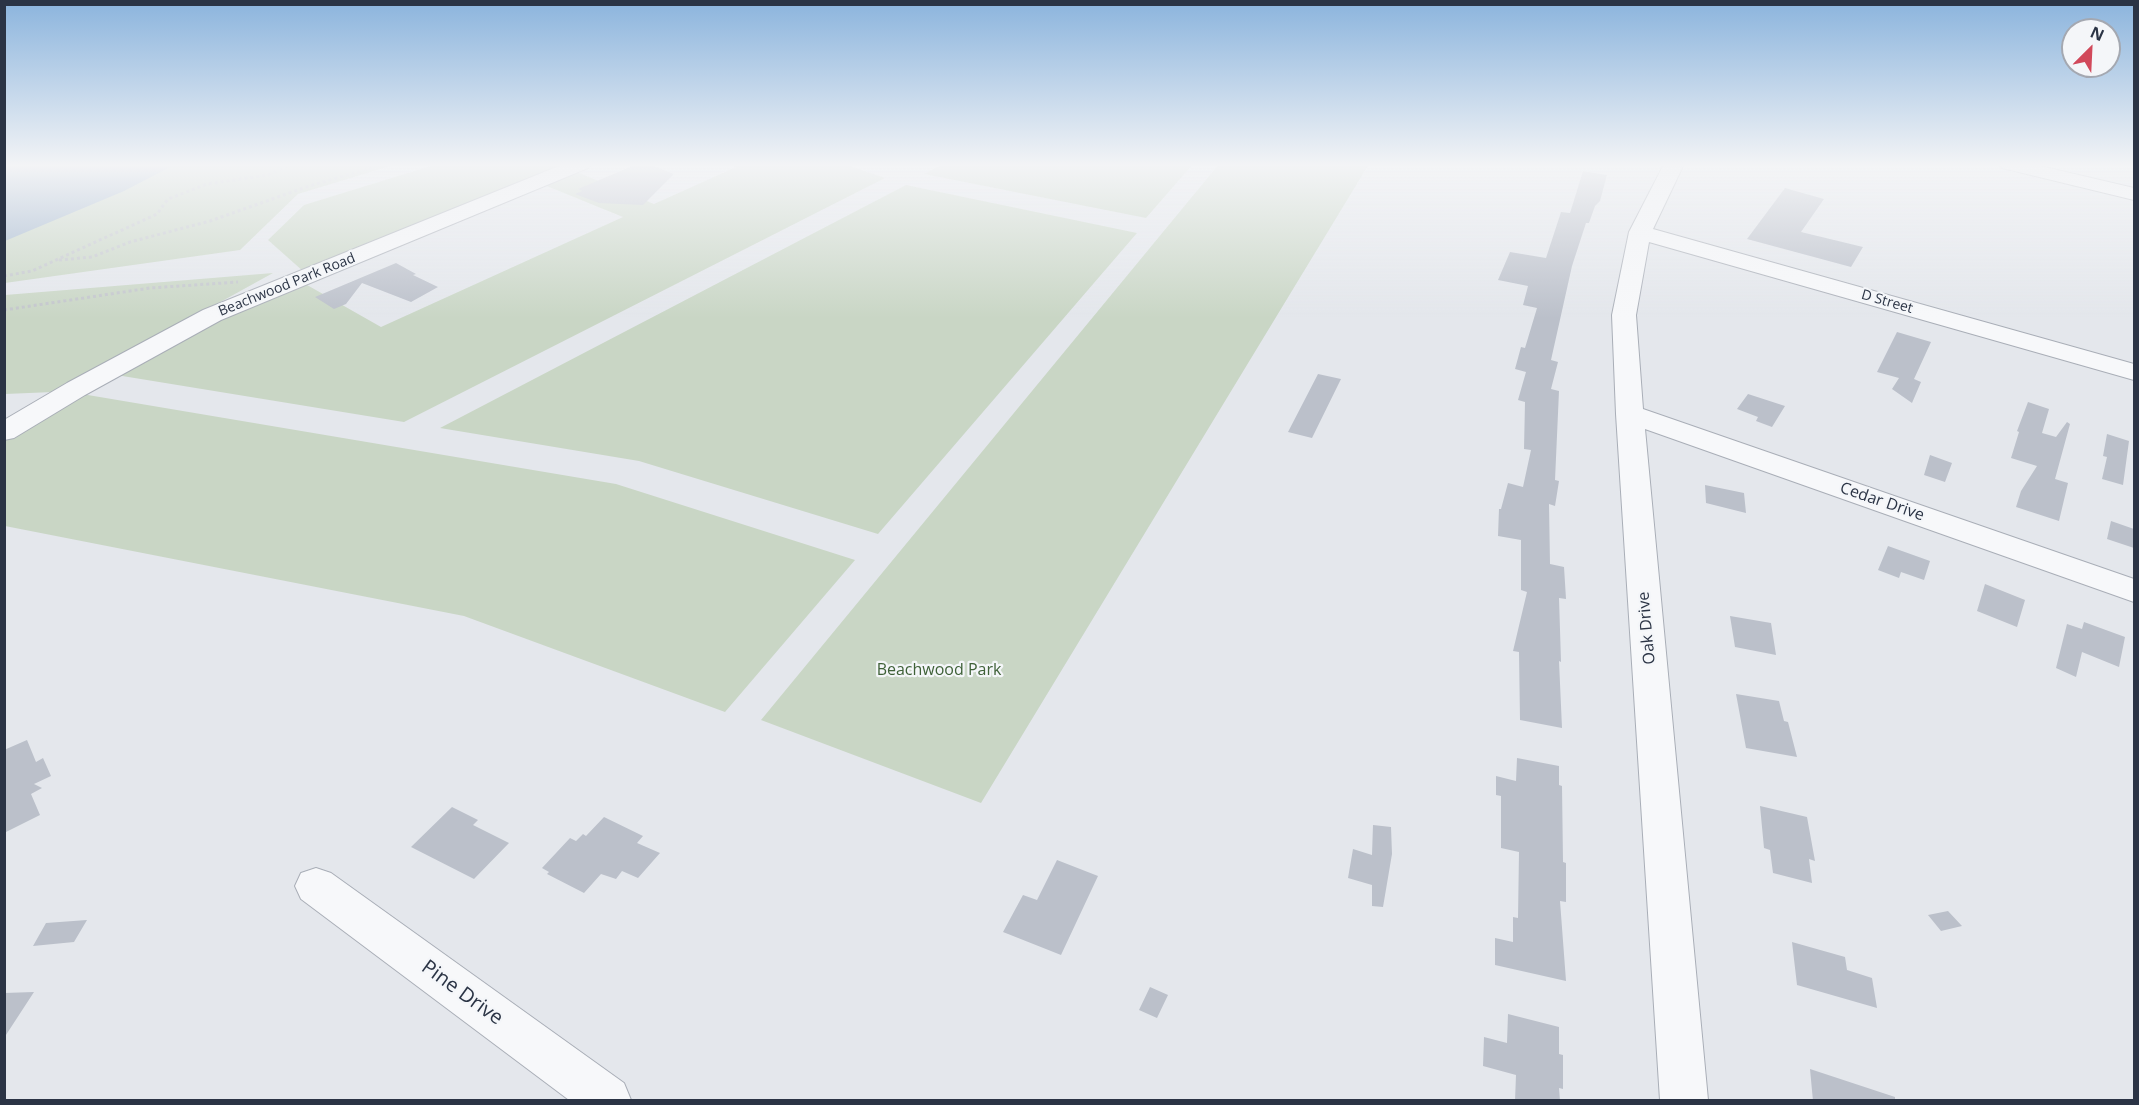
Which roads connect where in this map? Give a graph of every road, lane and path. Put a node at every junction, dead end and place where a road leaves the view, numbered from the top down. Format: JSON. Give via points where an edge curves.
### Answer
{"nodes":[{"id":1,"x":155,"y":216,"type":"edge"},
{"id":2,"x":225,"y":216,"type":"edge"},
{"id":3,"x":455,"y":216,"type":"edge"},
{"id":4,"x":1648,"y":216,"type":"edge"},
{"id":5,"x":1640,"y":232,"type":"junction"},
{"id":6,"x":59,"y":260,"type":"junction"},
{"id":7,"x":4,"y":276,"type":"edge"},
{"id":8,"x":248,"y":282,"type":"dead end"},
{"id":9,"x":4,"y":310,"type":"edge"},
{"id":10,"x":2134,"y":372,"type":"edge"},
{"id":11,"x":1630,"y":414,"type":"junction"},
{"id":12,"x":4,"y":432,"type":"edge"},
{"id":13,"x":2134,"y":591,"type":"edge"},
{"id":14,"x":316,"y":886,"type":"dead end"},
{"id":15,"x":607,"y":1101,"type":"edge"},
{"id":16,"x":1684,"y":1101,"type":"edge"}],
"edges":[{"from":1,"to":6,"type":"path"},
{"from":2,"to":6,"type":"path","via":[[130,242],[92,257]]},
{"from":3,"to":12,"type":"street","name":"Beachwood Park Road","via":[[212,315]]},
{"from":4,"to":5,"type":"street","name":"Oak Drive"},
{"from":5,"to":10,"type":"street","name":"D Street"},
{"from":5,"to":11,"type":"street","name":"Oak Drive","via":[[1624,315]]},
{"from":6,"to":7,"type":"path","via":[[32,271]]},
{"from":8,"to":9,"type":"path","via":[[194,283]]},
{"from":11,"to":13,"type":"street","name":"Cedar Drive"},
{"from":11,"to":16,"type":"street","name":"Oak Drive"},
{"from":14,"to":15,"type":"street","name":"Pine Drive"}]}
